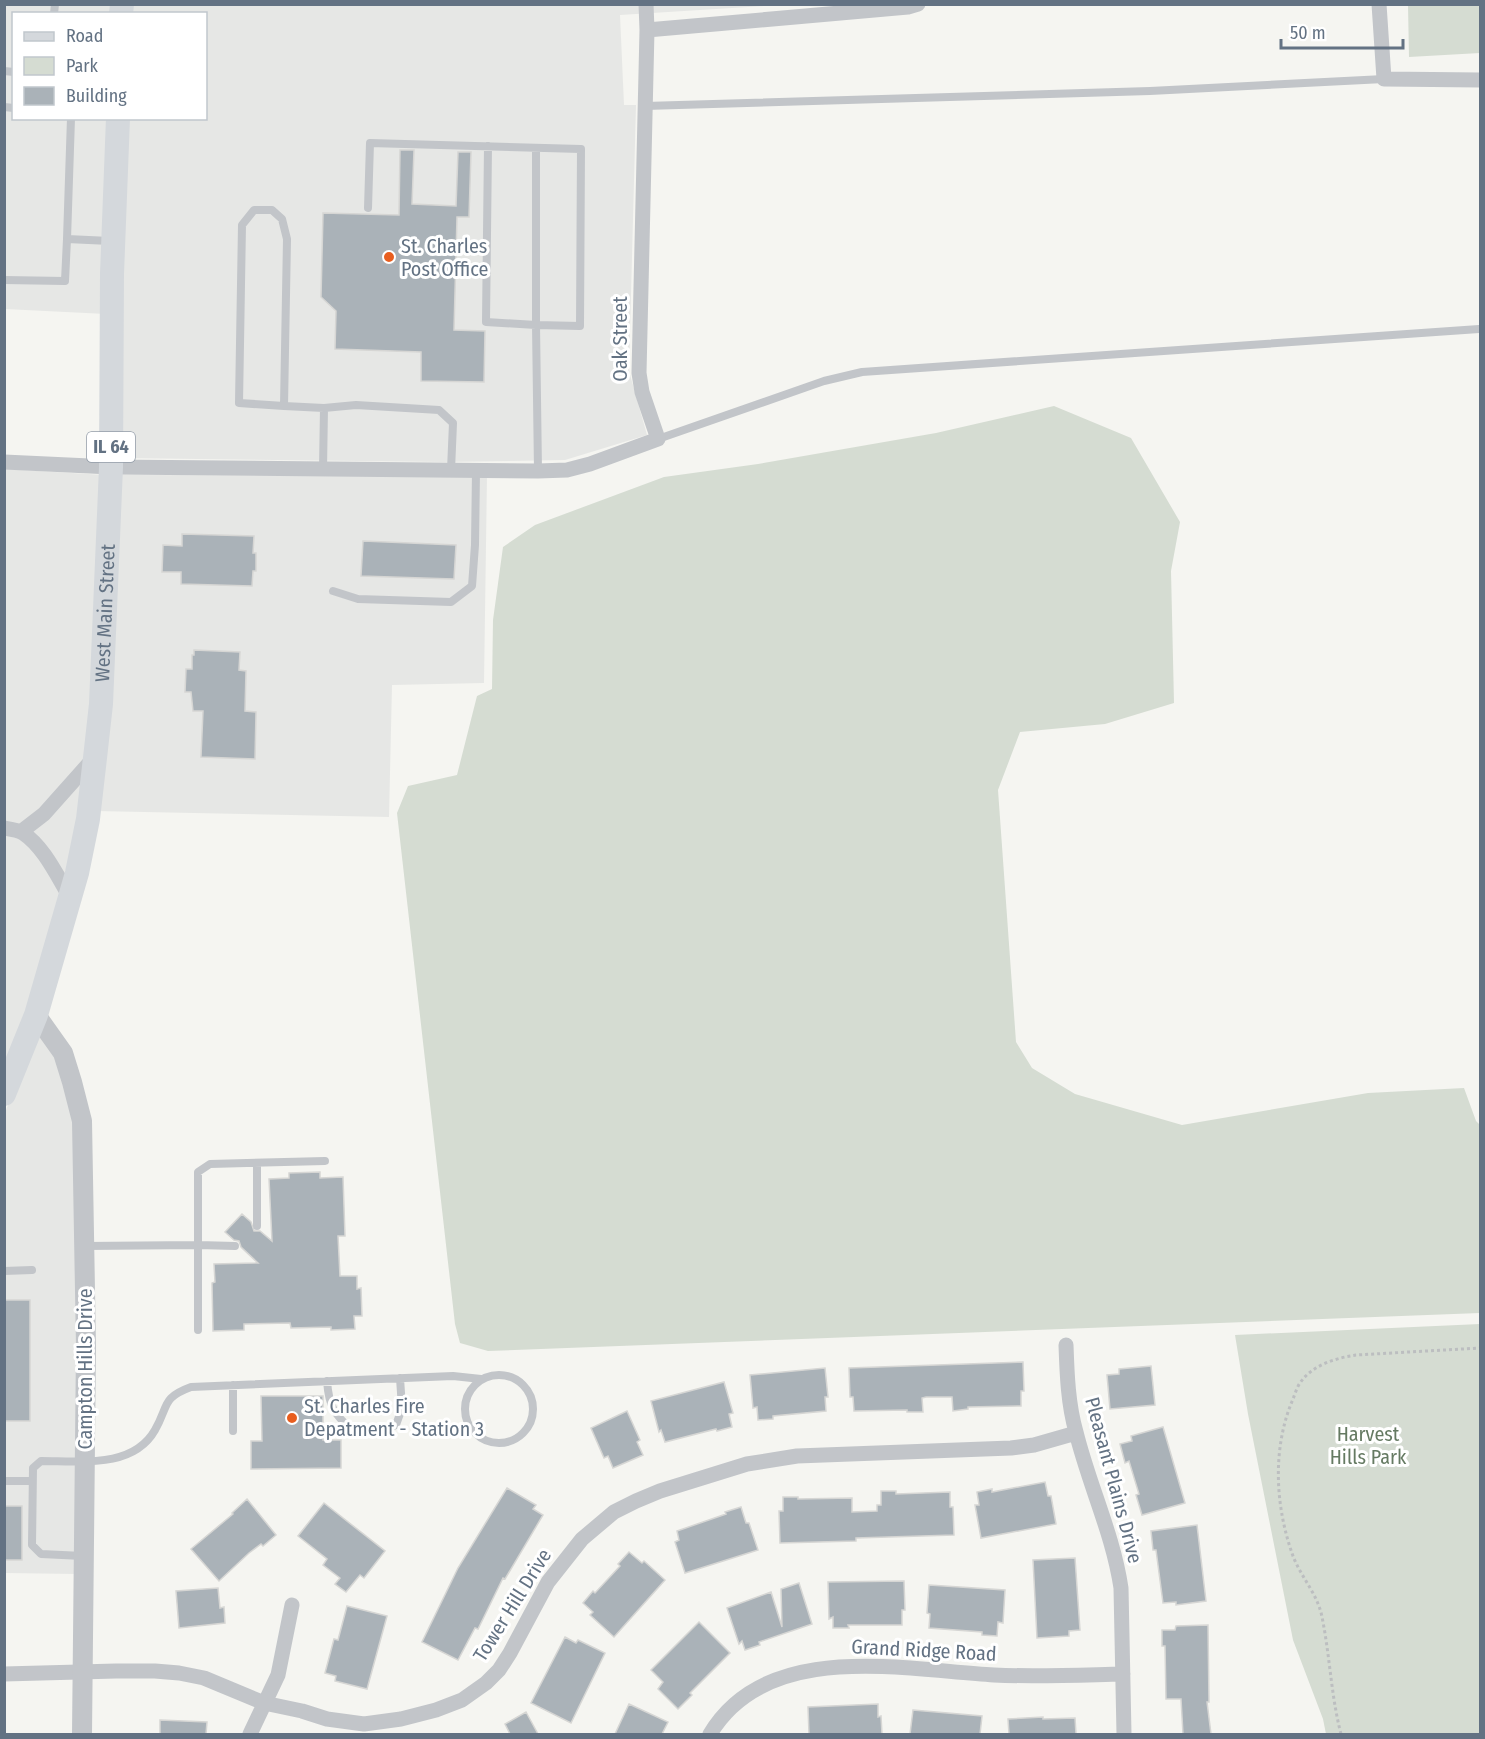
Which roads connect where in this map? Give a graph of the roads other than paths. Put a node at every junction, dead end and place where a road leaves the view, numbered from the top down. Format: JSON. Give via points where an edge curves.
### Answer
{"nodes":[{"id":1,"x":646,"y":4,"type":"edge"},
{"id":2,"x":918,"y":4,"type":"edge"},
{"id":3,"x":1379,"y":4,"type":"edge"},
{"id":4,"x":894,"y":6,"type":"edge"},
{"id":5,"x":647,"y":30,"type":"junction"},
{"id":6,"x":1384,"y":79,"type":"junction"},
{"id":7,"x":1480,"y":80,"type":"edge"},
{"id":8,"x":645,"y":106,"type":"junction"},
{"id":9,"x":71,"y":120,"type":"edge"},
{"id":10,"x":118,"y":120,"type":"edge"},
{"id":11,"x":488,"y":146,"type":"junction"},
{"id":12,"x":536,"y":148,"type":"junction"},
{"id":13,"x":368,"y":208,"type":"dead end"},
{"id":14,"x":68,"y":239,"type":"junction"},
{"id":15,"x":113,"y":242,"type":"junction"},
{"id":16,"x":4,"y":280,"type":"edge"},
{"id":17,"x":536,"y":325,"type":"junction"},
{"id":18,"x":1479,"y":329,"type":"edge"},
{"id":19,"x":284,"y":406,"type":"junction"},
{"id":20,"x":324,"y":408,"type":"junction"},
{"id":21,"x":658,"y":439,"type":"junction"},
{"id":22,"x":4,"y":462,"type":"edge"},
{"id":23,"x":111,"y":467,"type":"junction"},
{"id":24,"x":323,"y":469,"type":"junction"},
{"id":25,"x":451,"y":470,"type":"junction"},
{"id":26,"x":476,"y":471,"type":"junction"},
{"id":27,"x":538,"y":471,"type":"junction"},
{"id":28,"x":333,"y":591,"type":"dead end"},
{"id":29,"x":95,"y":757,"type":"junction"},
{"id":30,"x":4,"y":828,"type":"edge"},
{"id":31,"x":22,"y":831,"type":"junction"},
{"id":32,"x":70,"y":897,"type":"junction"},
{"id":33,"x":36,"y":1015,"type":"junction"},
{"id":34,"x":4,"y":1094,"type":"edge"},
{"id":35,"x":326,"y":1161,"type":"dead end"},
{"id":36,"x":257,"y":1162,"type":"junction"},
{"id":37,"x":257,"y":1226,"type":"dead end"},
{"id":38,"x":198,"y":1245,"type":"junction"},
{"id":39,"x":85,"y":1246,"type":"junction"},
{"id":40,"x":235,"y":1246,"type":"dead end"},
{"id":41,"x":32,"y":1270,"type":"dead end"},
{"id":42,"x":4,"y":1271,"type":"edge"},
{"id":43,"x":198,"y":1330,"type":"dead end"},
{"id":44,"x":1066,"y":1345,"type":"dead end"},
{"id":45,"x":400,"y":1378,"type":"junction"},
{"id":46,"x":481,"y":1379,"type":"junction"},
{"id":47,"x":327,"y":1381,"type":"junction"},
{"id":48,"x":232,"y":1385,"type":"junction"},
{"id":49,"x":232,"y":1431,"type":"dead end"},
{"id":50,"x":1076,"y":1432,"type":"junction"},
{"id":51,"x":85,"y":1461,"type":"junction"},
{"id":52,"x":4,"y":1480,"type":"edge"},
{"id":53,"x":32,"y":1480,"type":"junction"},
{"id":54,"x":85,"y":1556,"type":"junction"},
{"id":55,"x":292,"y":1605,"type":"dead end"},
{"id":56,"x":82,"y":1672,"type":"junction"},
{"id":57,"x":4,"y":1674,"type":"edge"},
{"id":58,"x":1123,"y":1674,"type":"junction"},
{"id":59,"x":264,"y":1702,"type":"junction"},
{"id":60,"x":82,"y":1734,"type":"edge"},
{"id":61,"x":250,"y":1734,"type":"edge"},
{"id":62,"x":710,"y":1734,"type":"edge"},
{"id":63,"x":1124,"y":1734,"type":"edge"}],
"edges":[{"from":1,"to":5,"type":"street","name":"Oak Street"},
{"from":2,"to":4,"type":"street"},
{"from":3,"to":6,"type":"street"},
{"from":4,"to":5,"type":"street"},
{"from":5,"to":8,"type":"street","name":"Oak Street"},
{"from":6,"to":7,"type":"street"},
{"from":6,"to":8,"type":"lane","via":[[1150,91]]},
{"from":8,"to":21,"type":"street","name":"Oak Street","via":[[639,373]]},
{"from":9,"to":14,"type":"lane"},
{"from":10,"to":15,"type":"main road","name":"West Main Street","number":"IL 64"},
{"from":11,"to":12,"type":"lane"},
{"from":11,"to":13,"type":"lane","via":[[370,143]]},
{"from":11,"to":17,"type":"lane","via":[[486,322]]},
{"from":12,"to":17,"type":"lane"},
{"from":12,"to":17,"type":"lane","via":[[581,149],[580,326]]},
{"from":14,"to":15,"type":"lane"},
{"from":14,"to":16,"type":"lane","via":[[65,281]]},
{"from":15,"to":23,"type":"main road","name":"West Main Street","number":"IL 64"},
{"from":17,"to":27,"type":"lane"},
{"from":18,"to":21,"type":"lane","via":[[862,372],[824,381]]},
{"from":19,"to":19,"type":"lane","via":[[287,239],[282,219],[272,210],[254,210],[242,225],[240,403]]},
{"from":19,"to":20,"type":"lane"},
{"from":20,"to":24,"type":"lane"},
{"from":20,"to":25,"type":"lane","via":[[356,405],[439,410],[453,423]]},
{"from":21,"to":27,"type":"street","via":[[590,464]]},
{"from":22,"to":23,"type":"street"},
{"from":23,"to":24,"type":"street"},
{"from":23,"to":29,"type":"main road","name":"West Main Street","number":"IL 64","via":[[101,704]]},
{"from":24,"to":25,"type":"street"},
{"from":25,"to":26,"type":"street"},
{"from":26,"to":27,"type":"street"},
{"from":26,"to":28,"type":"lane","via":[[472,586],[451,602],[358,599]]},
{"from":29,"to":31,"type":"street","via":[[44,814]]},
{"from":29,"to":32,"type":"main road","name":"West Main Street","number":"IL 64","via":[[88,819]]},
{"from":30,"to":31,"type":"street"},
{"from":31,"to":32,"type":"street","via":[[49,862]]},
{"from":32,"to":33,"type":"main road","name":"West Main Street","number":"IL 64"},
{"from":33,"to":34,"type":"main road","name":"West Main Street","number":"IL 64"},
{"from":33,"to":39,"type":"street","name":"Campton Hills Drive","via":[[63,1053],[82,1121]]},
{"from":35,"to":36,"type":"lane"},
{"from":36,"to":37,"type":"lane"},
{"from":36,"to":38,"type":"lane","via":[[210,1164],[198,1172]]},
{"from":38,"to":39,"type":"lane"},
{"from":38,"to":40,"type":"lane"},
{"from":38,"to":43,"type":"lane"},
{"from":39,"to":51,"type":"street","name":"Campton Hills Drive"},
{"from":41,"to":42,"type":"lane"},
{"from":44,"to":50,"type":"street","name":"Pleasant Plains Drive"},
{"from":45,"to":46,"type":"lane"},
{"from":45,"to":47,"type":"lane"},
{"from":45,"to":47,"type":"lane","via":[[402,1408],[396,1425],[381,1432],[353,1431],[340,1419],[329,1402]]},
{"from":46,"to":46,"type":"lane","via":[[467,1397],[466,1418],[471,1428],[488,1442],[509,1442],[519,1437],[532,1418],[531,1395],[515,1378],[492,1375]]},
{"from":47,"to":48,"type":"lane"},
{"from":48,"to":49,"type":"lane"},
{"from":48,"to":51,"type":"lane","via":[[191,1387],[175,1393],[146,1443],[124,1456]]},
{"from":50,"to":58,"type":"street","name":"Pleasant Plains Drive","via":[[1118,1568]]},
{"from":50,"to":59,"type":"street","name":"Tower Hill Drive","via":[[1011,1448],[797,1456],[747,1464],[660,1491],[614,1512],[582,1539],[548,1582],[499,1670],[462,1700],[410,1717],[364,1724],[327,1719]]},
{"from":51,"to":53,"type":"lane","via":[[41,1461],[33,1468]]},
{"from":51,"to":54,"type":"street","name":"Campton Hills Drive"},
{"from":52,"to":53,"type":"lane"},
{"from":53,"to":54,"type":"lane","via":[[32,1545],[40,1554]]},
{"from":54,"to":56,"type":"street","name":"Campton Hills Drive"},
{"from":55,"to":59,"type":"street","via":[[278,1675]]},
{"from":56,"to":57,"type":"street","name":"Tower Hill Drive"},
{"from":56,"to":59,"type":"street","name":"Tower Hill Drive","via":[[179,1673],[204,1678]]},
{"from":56,"to":60,"type":"street","name":"Campton Hills Drive"},
{"from":58,"to":62,"type":"street","name":"Grand Ridge Road","via":[[1013,1676],[900,1666],[799,1672],[752,1693],[732,1708]]},
{"from":58,"to":63,"type":"street","name":"Pleasant Plains Drive"},
{"from":59,"to":61,"type":"street"}]}
